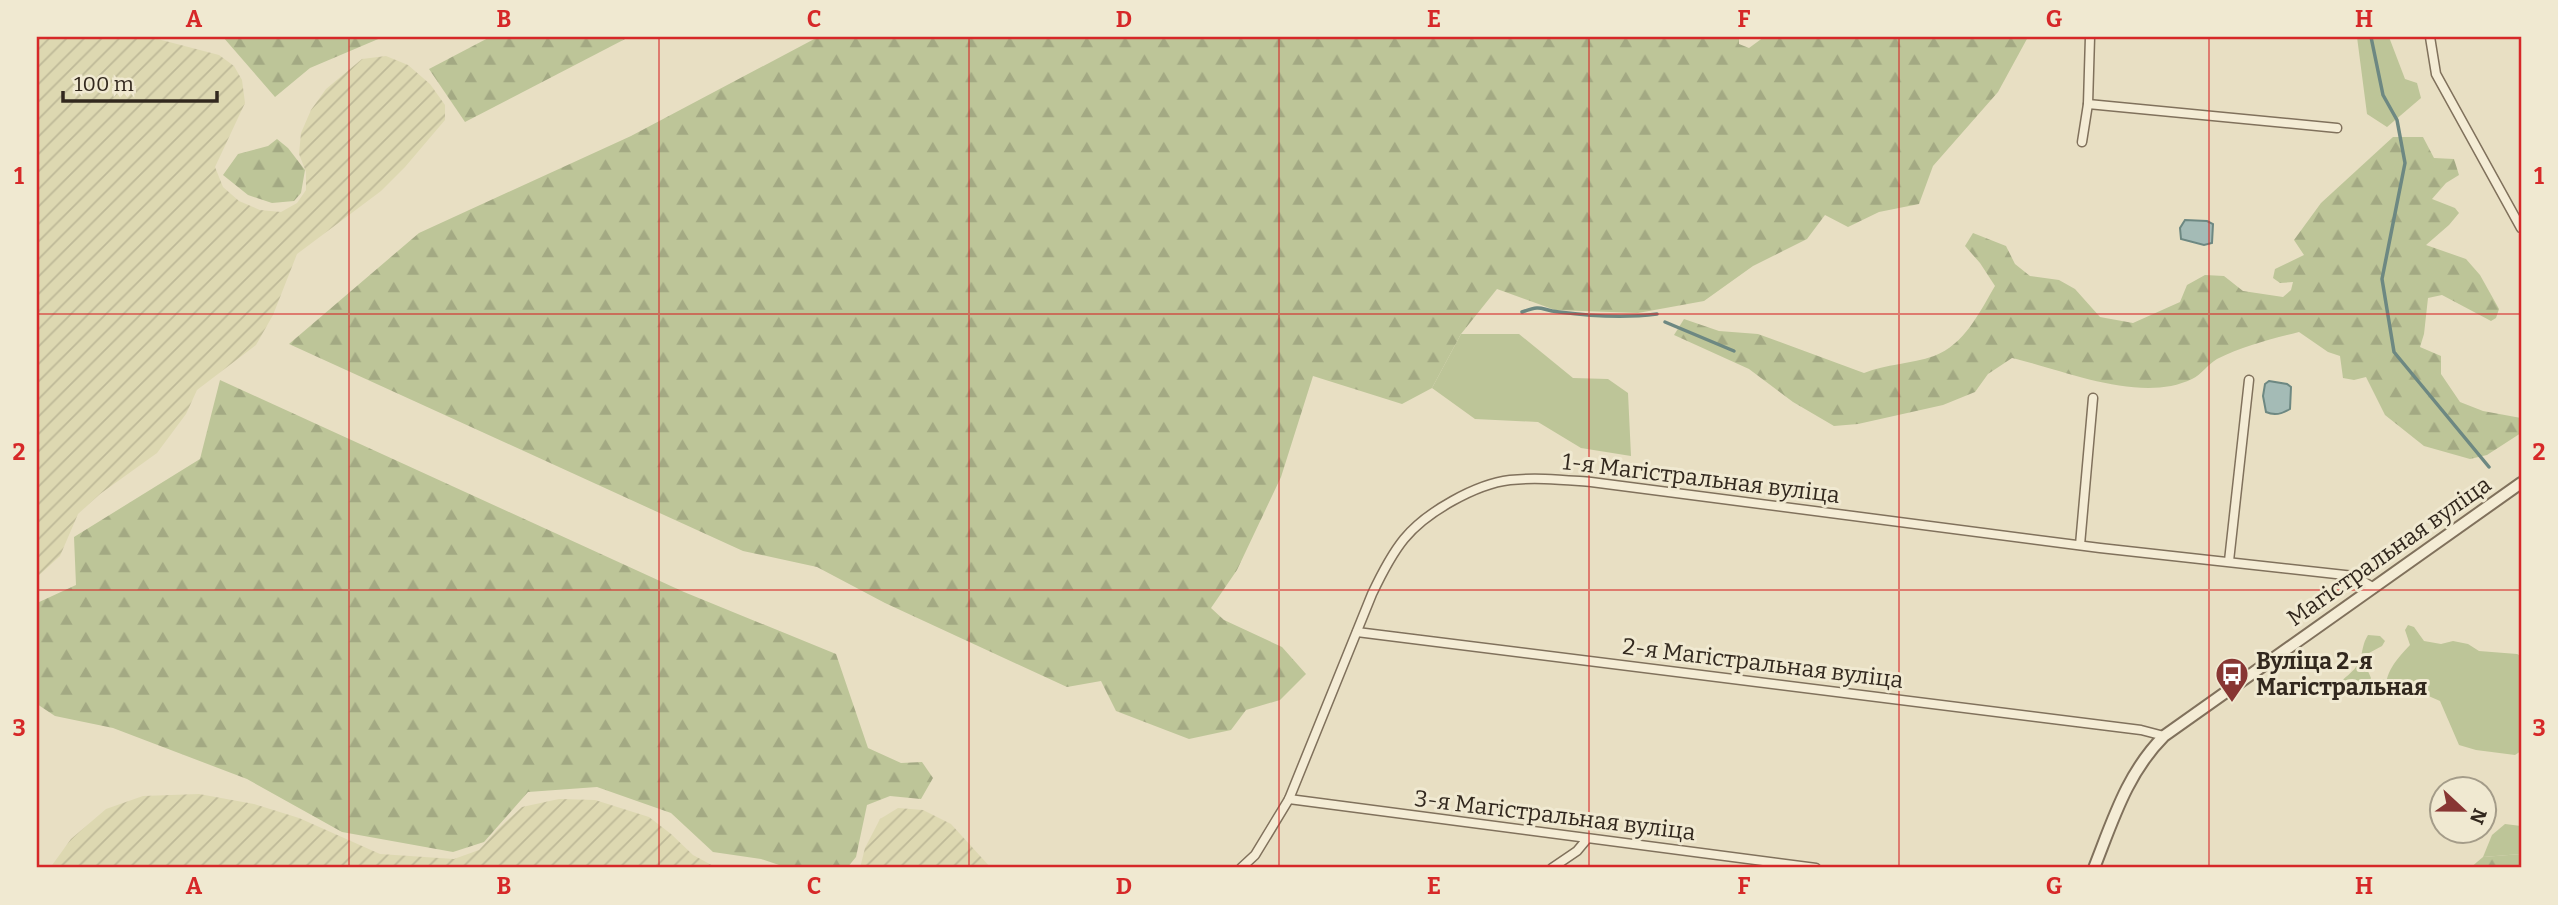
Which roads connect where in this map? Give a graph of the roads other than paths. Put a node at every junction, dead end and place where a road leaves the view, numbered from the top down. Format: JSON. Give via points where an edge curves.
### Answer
{"nodes":[{"id":1,"x":2090,"y":37,"type":"edge"},
{"id":2,"x":2430,"y":37,"type":"edge"},
{"id":3,"x":2088,"y":104,"type":"junction"},
{"id":4,"x":2337,"y":128,"type":"dead end"},
{"id":5,"x":2082,"y":142,"type":"dead end"},
{"id":6,"x":2521,"y":228,"type":"edge"},
{"id":7,"x":2249,"y":380,"type":"dead end"},
{"id":8,"x":2093,"y":397,"type":"dead end"},
{"id":9,"x":2521,"y":483,"type":"edge"},
{"id":10,"x":2080,"y":545,"type":"junction"},
{"id":11,"x":2230,"y":561,"type":"junction"},
{"id":12,"x":2374,"y":588,"type":"junction"},
{"id":13,"x":1357,"y":632,"type":"junction"},
{"id":14,"x":2164,"y":736,"type":"junction"},
{"id":15,"x":1289,"y":799,"type":"junction"},
{"id":16,"x":1587,"y":839,"type":"junction"},
{"id":17,"x":1241,"y":868,"type":"edge"},
{"id":18,"x":1552,"y":868,"type":"edge"},
{"id":19,"x":1816,"y":868,"type":"edge"},
{"id":20,"x":2094,"y":868,"type":"edge"}],
"edges":[{"from":1,"to":3,"type":"street"},
{"from":2,"to":6,"type":"street","via":[[2436,74]]},
{"from":3,"to":4,"type":"street"},
{"from":3,"to":5,"type":"street"},
{"from":7,"to":11,"type":"street"},
{"from":8,"to":10,"type":"street"},
{"from":9,"to":12,"type":"street","name":"Магістральная вуліца"},
{"from":10,"to":11,"type":"street","name":"1-я Магістральная вуліца"},
{"from":10,"to":13,"type":"street","name":"1-я Магістральная вуліца","via":[[1591,482],[1508,480],[1449,503],[1405,538],[1372,594]]},
{"from":11,"to":12,"type":"street","name":"1-я Магістральная вуліца","via":[[2354,576]]},
{"from":12,"to":14,"type":"street","name":"Магістральная вуліца"},
{"from":13,"to":14,"type":"street","name":"2-я Магістральная вуліца"},
{"from":13,"to":15,"type":"street","name":"1-я Магістральная вуліца"},
{"from":14,"to":20,"type":"street","name":"Магістральная вуліца","via":[[2145,755],[2124,791]]},
{"from":15,"to":16,"type":"street","name":"3-я Магістральная вуліца"},
{"from":15,"to":17,"type":"street","name":"1-я Магістральная вуліца","via":[[1255,855]]},
{"from":16,"to":18,"type":"street"},
{"from":16,"to":19,"type":"street","name":"3-я Магістральная вуліца"}]}
